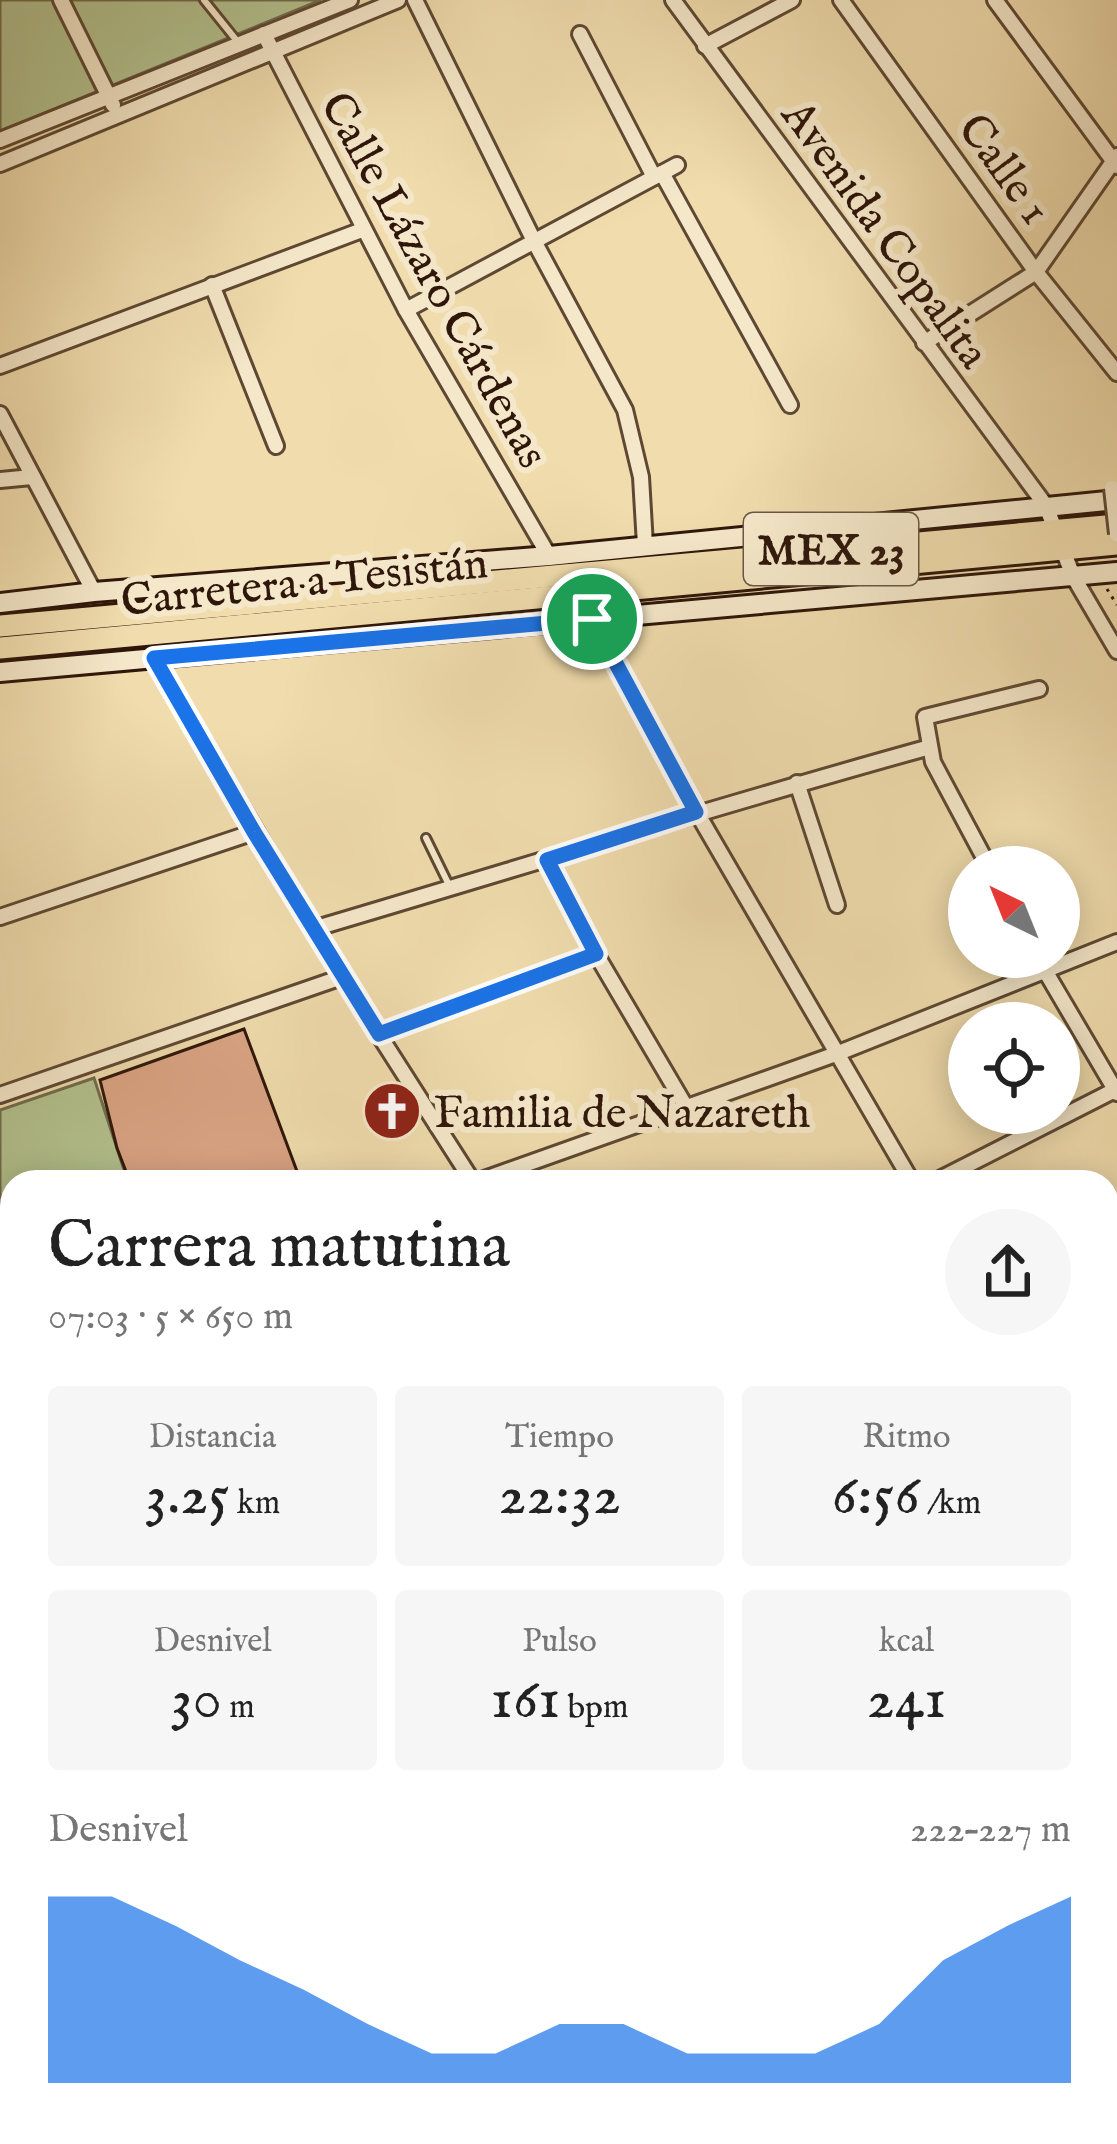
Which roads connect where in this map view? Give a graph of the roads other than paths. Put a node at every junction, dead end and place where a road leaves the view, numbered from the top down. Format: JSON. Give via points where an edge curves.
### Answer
{"nodes":[{"id":1,"x":61,"y":0,"type":"edge"},
{"id":2,"x":204,"y":0,"type":"edge"},
{"id":3,"x":350,"y":0,"type":"edge"},
{"id":4,"x":398,"y":0,"type":"edge"},
{"id":5,"x":415,"y":0,"type":"edge"},
{"id":6,"x":673,"y":0,"type":"edge"},
{"id":7,"x":792,"y":0,"type":"edge"},
{"id":8,"x":841,"y":0,"type":"edge"},
{"id":9,"x":994,"y":0,"type":"edge"},
{"id":10,"x":264,"y":34,"type":"junction"},
{"id":11,"x":580,"y":34,"type":"dead end"},
{"id":12,"x":238,"y":45,"type":"junction"},
{"id":13,"x":705,"y":46,"type":"junction"},
{"id":14,"x":273,"y":51,"type":"junction"},
{"id":15,"x":109,"y":97,"type":"junction"},
{"id":16,"x":118,"y":115,"type":"junction"},
{"id":17,"x":0,"y":140,"type":"edge"},
{"id":18,"x":1116,"y":161,"type":"edge"},
{"id":19,"x":0,"y":164,"type":"edge"},
{"id":20,"x":677,"y":165,"type":"dead end"},
{"id":21,"x":658,"y":175,"type":"junction"},
{"id":22,"x":362,"y":230,"type":"junction"},
{"id":23,"x":534,"y":241,"type":"junction"},
{"id":24,"x":1036,"y":272,"type":"junction"},
{"id":25,"x":212,"y":285,"type":"junction"},
{"id":26,"x":406,"y":310,"type":"junction"},
{"id":27,"x":923,"y":343,"type":"junction"},
{"id":28,"x":0,"y":366,"type":"edge"},
{"id":29,"x":1117,"y":373,"type":"edge"},
{"id":30,"x":790,"y":405,"type":"dead end"},
{"id":31,"x":0,"y":414,"type":"edge"},
{"id":32,"x":276,"y":446,"type":"dead end"},
{"id":33,"x":32,"y":476,"type":"junction"},
{"id":34,"x":0,"y":480,"type":"edge"},
{"id":35,"x":1115,"y":494,"type":"edge"},
{"id":36,"x":1046,"y":506,"type":"junction"},
{"id":37,"x":1117,"y":524,"type":"edge"},
{"id":38,"x":1117,"y":534,"type":"edge"},
{"id":39,"x":1059,"y":540,"type":"junction"},
{"id":40,"x":1117,"y":544,"type":"edge"},
{"id":41,"x":645,"y":545,"type":"junction"},
{"id":42,"x":549,"y":556,"type":"junction"},
{"id":43,"x":1073,"y":576,"type":"junction"},
{"id":44,"x":1112,"y":579,"type":"edge"},
{"id":45,"x":94,"y":592,"type":"junction"},
{"id":46,"x":0,"y":603,"type":"edge"},
{"id":47,"x":592,"y":619,"type":"junction"},
{"id":48,"x":0,"y":626,"type":"edge"},
{"id":49,"x":0,"y":648,"type":"edge"},
{"id":50,"x":1117,"y":651,"type":"edge"},
{"id":51,"x":154,"y":658,"type":"junction"},
{"id":52,"x":0,"y":672,"type":"edge"},
{"id":53,"x":1040,"y":689,"type":"dead end"},
{"id":54,"x":930,"y":747,"type":"junction"},
{"id":55,"x":797,"y":783,"type":"junction"},
{"id":56,"x":696,"y":812,"type":"junction"},
{"id":57,"x":254,"y":832,"type":"junction"},
{"id":58,"x":426,"y":838,"type":"dead end"},
{"id":59,"x":978,"y":846,"type":"edge"},
{"id":60,"x":547,"y":860,"type":"junction"},
{"id":61,"x":450,"y":889,"type":"junction"},
{"id":62,"x":837,"y":905,"type":"dead end"},
{"id":63,"x":0,"y":916,"type":"edge"},
{"id":64,"x":313,"y":929,"type":"junction"},
{"id":65,"x":1117,"y":942,"type":"edge"},
{"id":66,"x":1080,"y":952,"type":"edge"},
{"id":67,"x":596,"y":954,"type":"junction"},
{"id":68,"x":342,"y":977,"type":"junction"},
{"id":69,"x":1007,"y":978,"type":"edge"},
{"id":70,"x":1050,"y":978,"type":"edge"},
{"id":71,"x":379,"y":1034,"type":"junction"},
{"id":72,"x":836,"y":1054,"type":"junction"},
{"id":73,"x":1116,"y":1091,"type":"edge"},
{"id":74,"x":0,"y":1095,"type":"edge"},
{"id":75,"x":686,"y":1107,"type":"junction"},
{"id":76,"x":466,"y":1170,"type":"edge"},
{"id":77,"x":508,"y":1170,"type":"edge"},
{"id":78,"x":905,"y":1170,"type":"edge"},
{"id":79,"x":958,"y":1170,"type":"edge"}],
"edges":[{"from":1,"to":15,"type":"street"},
{"from":2,"to":12,"type":"lane"},
{"from":3,"to":10,"type":"street"},
{"from":4,"to":14,"type":"street"},
{"from":5,"to":23,"type":"street"},
{"from":6,"to":13,"type":"street","name":"Avenida Copalita"},
{"from":7,"to":13,"type":"street"},
{"from":8,"to":24,"type":"street","name":"Calle 1"},
{"from":9,"to":18,"type":"street"},
{"from":10,"to":12,"type":"street"},
{"from":10,"to":14,"type":"street","name":"Calle Lázaro Cárdenas"},
{"from":11,"to":21,"type":"street"},
{"from":12,"to":15,"type":"street"},
{"from":13,"to":27,"type":"street","name":"Avenida Copalita"},
{"from":14,"to":16,"type":"street"},
{"from":14,"to":22,"type":"street","name":"Calle Lázaro Cárdenas"},
{"from":15,"to":16,"type":"street"},
{"from":15,"to":17,"type":"street"},
{"from":16,"to":19,"type":"street"},
{"from":18,"to":24,"type":"street"},
{"from":20,"to":21,"type":"street"},
{"from":21,"to":23,"type":"street"},
{"from":21,"to":30,"type":"street"},
{"from":22,"to":25,"type":"street"},
{"from":22,"to":26,"type":"street","name":"Calle Lázaro Cárdenas"},
{"from":23,"to":26,"type":"street"},
{"from":23,"to":41,"type":"street","via":[[625,410]]},
{"from":24,"to":27,"type":"street"},
{"from":24,"to":29,"type":"street","name":"Calle 1"},
{"from":25,"to":28,"type":"street"},
{"from":25,"to":32,"type":"street"},
{"from":26,"to":42,"type":"street","name":"Calle Lázaro Cárdenas"},
{"from":27,"to":36,"type":"street","name":"Avenida Copalita"},
{"from":31,"to":33,"type":"street"},
{"from":33,"to":34,"type":"street"},
{"from":33,"to":45,"type":"street"},
{"from":35,"to":36,"type":"main road"},
{"from":35,"to":38,"type":"street","bridge":true},
{"from":36,"to":39,"type":"street","name":"Avenida Copalita"},
{"from":36,"to":41,"type":"main road"},
{"from":37,"to":39,"type":"main road","name":"Carretera a Tesistán","number":"MEX 23"},
{"from":39,"to":40,"type":"main road","name":"Carretera a Tesistán","number":"MEX 23"},
{"from":39,"to":43,"type":"street","name":"Avenida Copalita"},
{"from":39,"to":48,"type":"main road","name":"Carretera a Tesistán","number":"MEX 23"},
{"from":39,"to":49,"type":"main road","name":"Carretera a Tesistán","number":"MEX 23"},
{"from":41,"to":42,"type":"main road"},
{"from":42,"to":45,"type":"main road"},
{"from":43,"to":44,"type":"main road"},
{"from":43,"to":47,"type":"main road"},
{"from":43,"to":50,"type":"street","name":"Avenida Copalita"},
{"from":45,"to":46,"type":"main road"},
{"from":47,"to":51,"type":"main road"},
{"from":47,"to":56,"type":"street"},
{"from":51,"to":52,"type":"main road"},
{"from":51,"to":57,"type":"street"},
{"from":53,"to":54,"type":"street","via":[[926,717]]},
{"from":54,"to":55,"type":"street"},
{"from":54,"to":59,"type":"street"},
{"from":55,"to":56,"type":"street"},
{"from":55,"to":62,"type":"street"},
{"from":56,"to":60,"type":"street"},
{"from":56,"to":72,"type":"street"},
{"from":57,"to":63,"type":"street"},
{"from":57,"to":64,"type":"street"},
{"from":58,"to":61,"type":"lane"},
{"from":60,"to":61,"type":"street"},
{"from":60,"to":67,"type":"street"},
{"from":61,"to":64,"type":"street"},
{"from":64,"to":68,"type":"street"},
{"from":65,"to":66,"type":"street"},
{"from":67,"to":71,"type":"street"},
{"from":67,"to":75,"type":"street"},
{"from":68,"to":71,"type":"street"},
{"from":68,"to":74,"type":"street"},
{"from":69,"to":72,"type":"street"},
{"from":70,"to":73,"type":"street"},
{"from":71,"to":76,"type":"street"},
{"from":72,"to":75,"type":"street"},
{"from":72,"to":78,"type":"street"},
{"from":73,"to":79,"type":"street"},
{"from":75,"to":77,"type":"street"}]}
